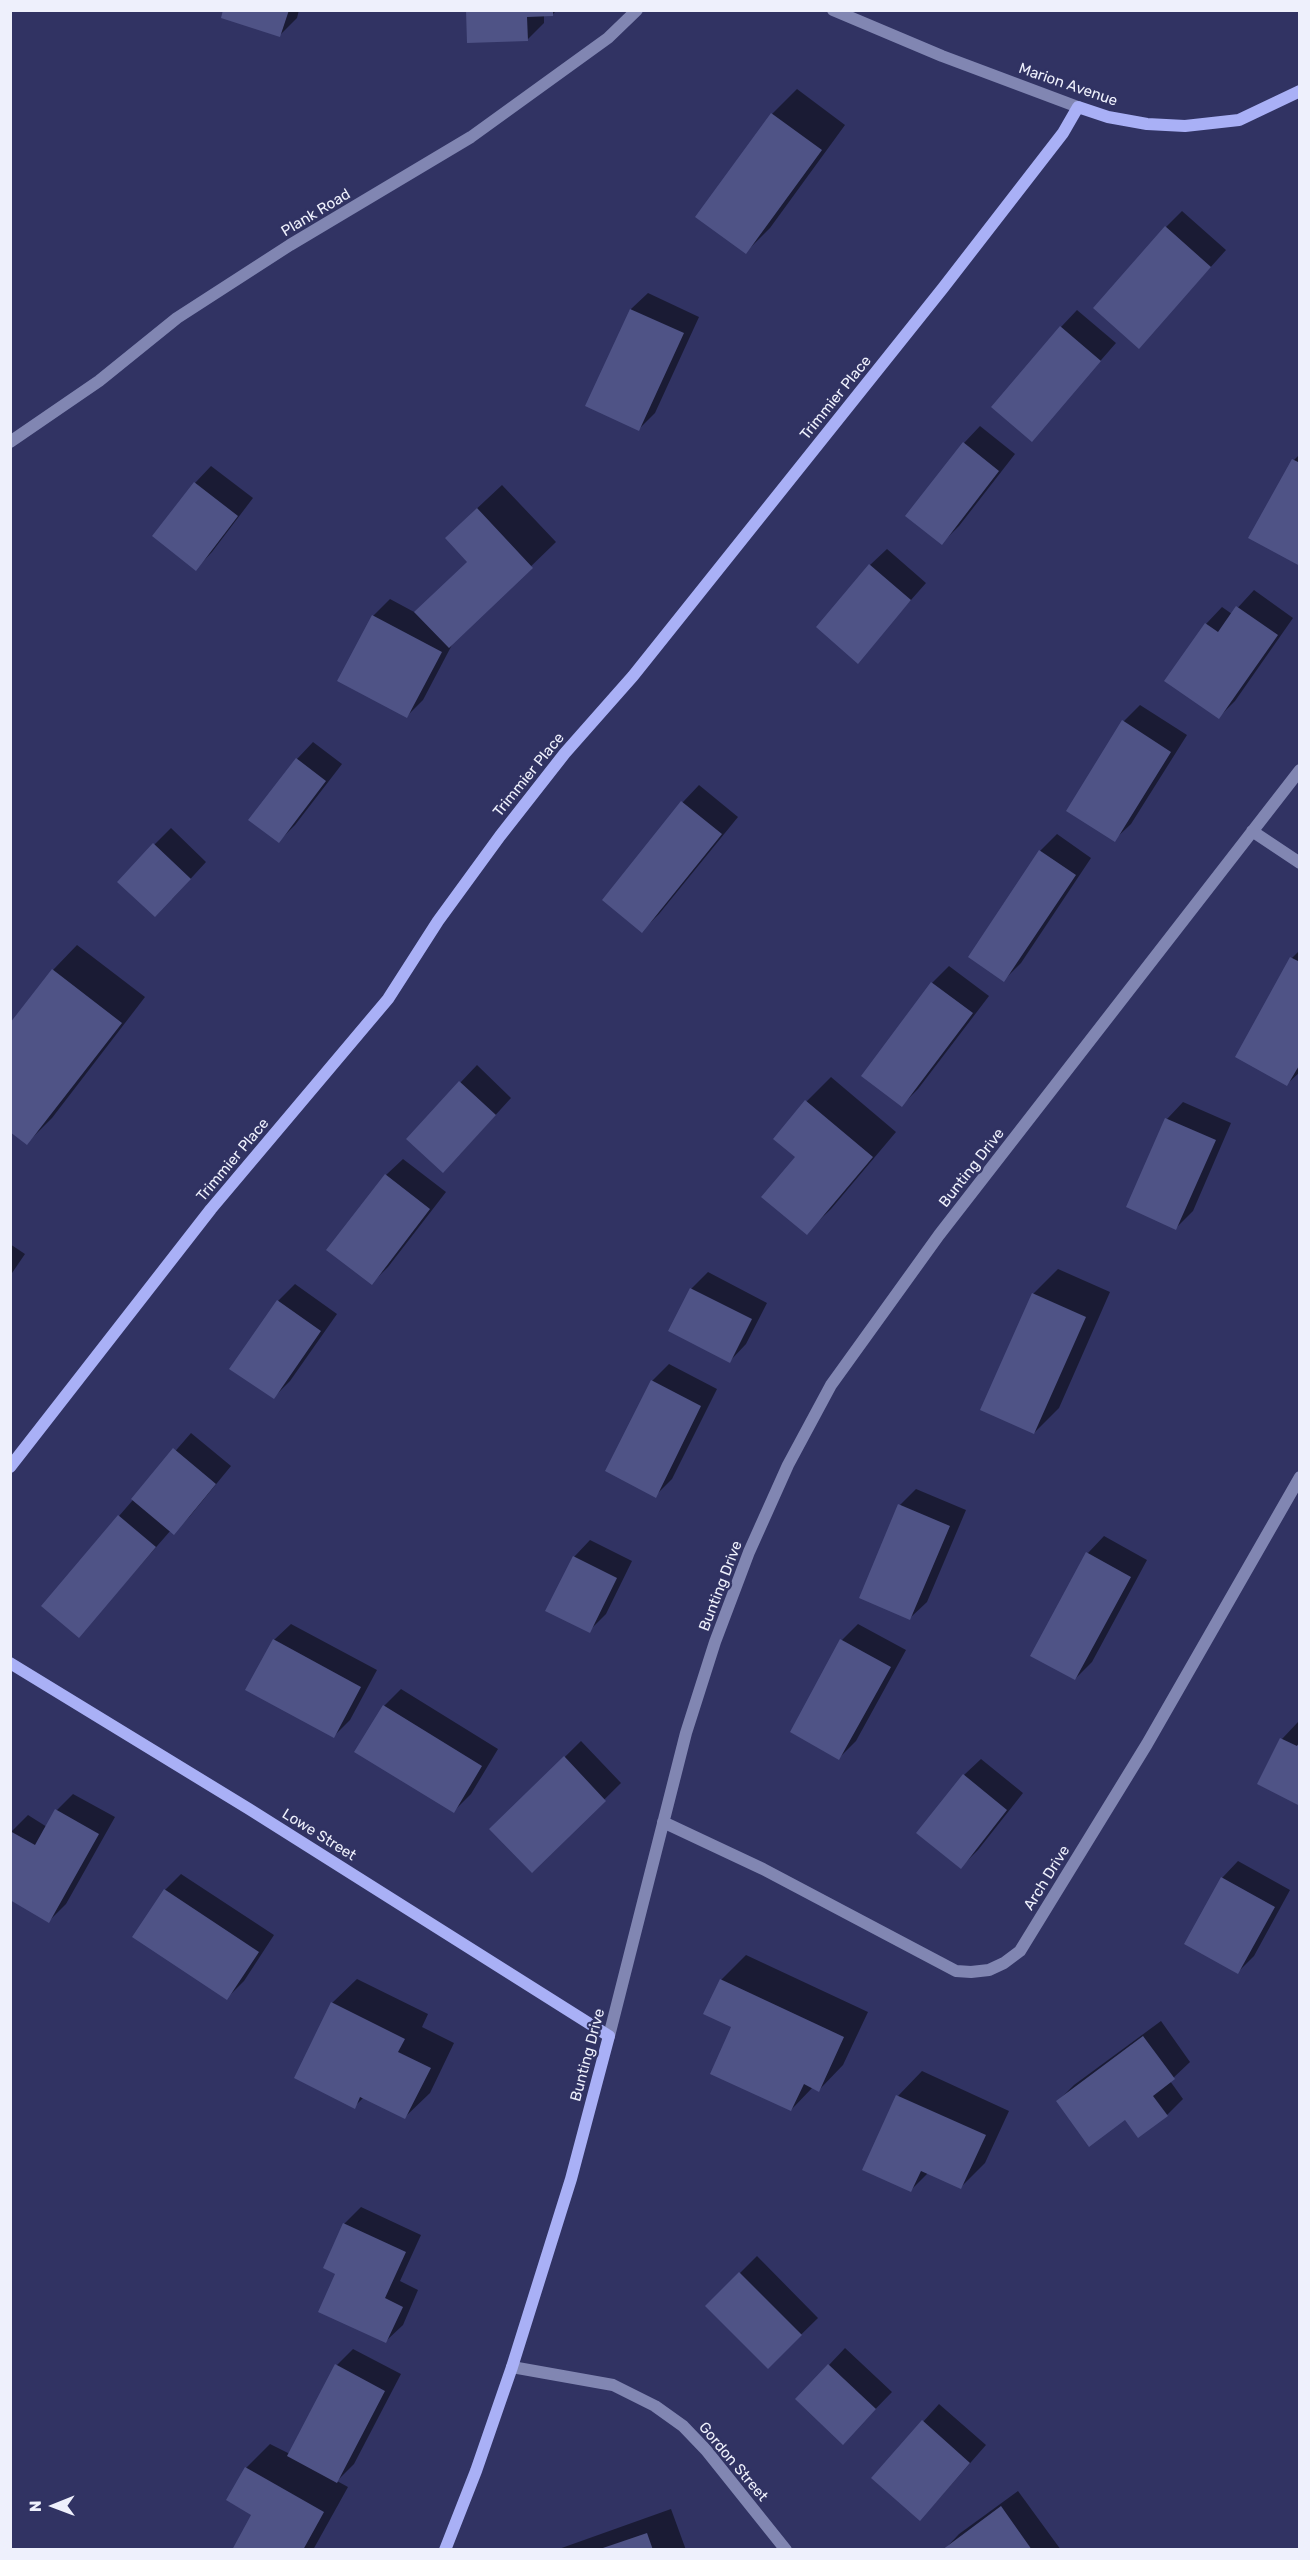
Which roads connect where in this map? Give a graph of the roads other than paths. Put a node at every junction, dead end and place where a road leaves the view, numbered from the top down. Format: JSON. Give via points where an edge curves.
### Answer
{"nodes":[{"id":1,"x":637,"y":10,"type":"edge"},
{"id":2,"x":833,"y":10,"type":"edge"},
{"id":3,"x":1299,"y":91,"type":"edge"},
{"id":4,"x":1078,"y":107,"type":"junction"},
{"id":5,"x":10,"y":442,"type":"edge"},
{"id":6,"x":1299,"y":770,"type":"edge"},
{"id":7,"x":1252,"y":831,"type":"junction"},
{"id":8,"x":1299,"y":863,"type":"edge"},
{"id":9,"x":10,"y":1467,"type":"edge"},
{"id":10,"x":1299,"y":1477,"type":"edge"},
{"id":11,"x":10,"y":1663,"type":"edge"},
{"id":12,"x":663,"y":1822,"type":"junction"},
{"id":13,"x":609,"y":2036,"type":"junction"},
{"id":14,"x":512,"y":2367,"type":"junction"},
{"id":15,"x":445,"y":2550,"type":"edge"},
{"id":16,"x":786,"y":2550,"type":"edge"}],
"edges":[{"from":1,"to":5,"type":"street","name":"Plank Road","via":[[608,38],[471,137],[177,318],[99,381]]},
{"from":2,"to":4,"type":"street","name":"Marion Avenue"},
{"from":3,"to":4,"type":"street","name":"Marion Avenue","via":[[1239,120],[1185,126],[1147,124]]},
{"from":4,"to":9,"type":"street","name":"Trimmier Place","via":[[1063,133],[943,288],[633,676],[564,753],[438,921],[388,999],[211,1209]]},
{"from":6,"to":7,"type":"street","name":"Bunting Drive"},
{"from":7,"to":8,"type":"street"},
{"from":7,"to":12,"type":"street","name":"Bunting Drive","via":[[939,1235],[831,1385],[788,1465],[745,1563],[715,1642]]},
{"from":10,"to":12,"type":"street","name":"Arch Drive","via":[[1147,1744],[1020,1951],[1004,1963],[989,1970],[956,1971],[763,1869]]},
{"from":11,"to":13,"type":"street","name":"Lowe Street"},
{"from":12,"to":13,"type":"street","name":"Bunting Drive"},
{"from":13,"to":14,"type":"street","name":"Bunting Drive","via":[[571,2180]]},
{"from":14,"to":15,"type":"street","name":"Bunting Drive"},
{"from":14,"to":16,"type":"street","name":"Gordon Street","via":[[613,2385],[655,2406],[683,2426],[706,2450]]}]}
